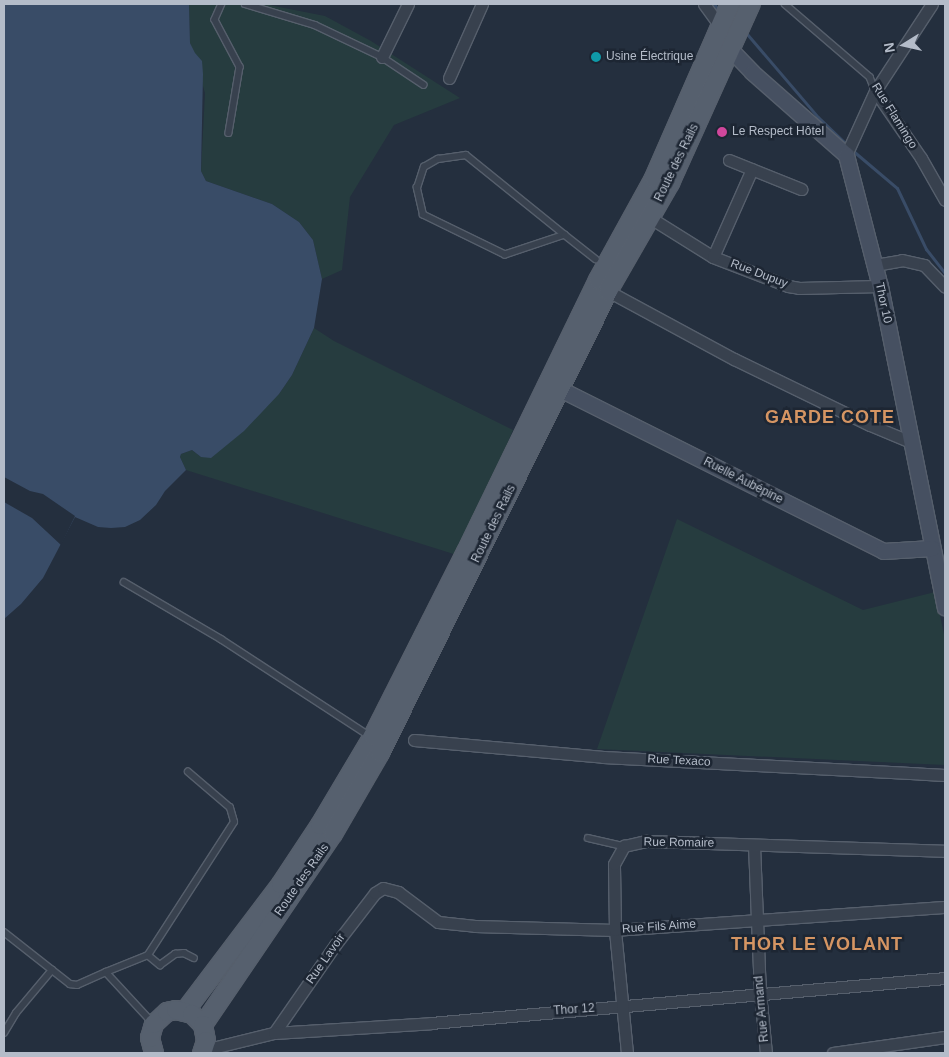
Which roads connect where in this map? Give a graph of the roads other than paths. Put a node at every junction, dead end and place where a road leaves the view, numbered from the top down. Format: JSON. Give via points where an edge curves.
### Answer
{"nodes":[{"id":1,"x":222,"y":4,"type":"edge"},
{"id":2,"x":245,"y":4,"type":"edge"},
{"id":3,"x":408,"y":4,"type":"edge"},
{"id":4,"x":482,"y":4,"type":"edge"},
{"id":5,"x":704,"y":4,"type":"edge"},
{"id":6,"x":730,"y":4,"type":"edge"},
{"id":7,"x":785,"y":4,"type":"edge"},
{"id":8,"x":932,"y":4,"type":"edge"},
{"id":9,"x":750,"y":5,"type":"edge"},
{"id":10,"x":721,"y":27,"type":"junction"},
{"id":11,"x":732,"y":45,"type":"junction"},
{"id":12,"x":382,"y":57,"type":"junction"},
{"id":13,"x":450,"y":78,"type":"dead end"},
{"id":14,"x":424,"y":85,"type":"dead end"},
{"id":15,"x":875,"y":92,"type":"junction"},
{"id":16,"x":229,"y":132,"type":"dead end"},
{"id":17,"x":846,"y":155,"type":"junction"},
{"id":18,"x":729,"y":160,"type":"dead end"},
{"id":19,"x":752,"y":170,"type":"junction"},
{"id":20,"x":801,"y":189,"type":"dead end"},
{"id":21,"x":945,"y":200,"type":"edge"},
{"id":22,"x":649,"y":217,"type":"junction"},
{"id":23,"x":565,"y":234,"type":"junction"},
{"id":24,"x":713,"y":256,"type":"junction"},
{"id":25,"x":596,"y":259,"type":"dead end"},
{"id":26,"x":875,"y":264,"type":"junction"},
{"id":27,"x":880,"y":286,"type":"junction"},
{"id":28,"x":945,"y":287,"type":"edge"},
{"id":29,"x":608,"y":291,"type":"junction"},
{"id":30,"x":560,"y":390,"type":"junction"},
{"id":31,"x":911,"y":442,"type":"junction"},
{"id":32,"x":932,"y":548,"type":"junction"},
{"id":33,"x":124,"y":582,"type":"dead end"},
{"id":34,"x":945,"y":607,"type":"edge"},
{"id":35,"x":366,"y":734,"type":"dead end"},
{"id":36,"x":414,"y":740,"type":"dead end"},
{"id":37,"x":188,"y":772,"type":"dead end"},
{"id":38,"x":945,"y":776,"type":"edge"},
{"id":39,"x":588,"y":838,"type":"dead end"},
{"id":40,"x":754,"y":845,"type":"junction"},
{"id":41,"x":624,"y":846,"type":"junction"},
{"id":42,"x":945,"y":851,"type":"edge"},
{"id":43,"x":383,"y":888,"type":"joint"},
{"id":44,"x":945,"y":908,"type":"edge"},
{"id":45,"x":757,"y":921,"type":"junction"},
{"id":46,"x":615,"y":930,"type":"junction"},
{"id":47,"x":4,"y":932,"type":"edge"},
{"id":48,"x":148,"y":955,"type":"junction"},
{"id":49,"x":194,"y":958,"type":"dead end"},
{"id":50,"x":52,"y":970,"type":"junction"},
{"id":51,"x":106,"y":972,"type":"junction"},
{"id":52,"x":945,"y":978,"type":"edge"},
{"id":53,"x":760,"y":993,"type":"junction"},
{"id":54,"x":623,"y":1006,"type":"junction"},
{"id":55,"x":185,"y":1011,"type":"junction"},
{"id":56,"x":154,"y":1024,"type":"junction"},
{"id":57,"x":202,"y":1025,"type":"junction"},
{"id":58,"x":4,"y":1033,"type":"edge"},
{"id":59,"x":274,"y":1033,"type":"junction"},
{"id":60,"x":945,"y":1037,"type":"edge"},
{"id":61,"x":203,"y":1052,"type":"edge"},
{"id":62,"x":153,"y":1053,"type":"edge"},
{"id":63,"x":627,"y":1053,"type":"edge"},
{"id":64,"x":766,"y":1053,"type":"edge"},
{"id":65,"x":833,"y":1053,"type":"edge"}],
"edges":[{"from":1,"to":16,"type":"lane","via":[[215,20],[240,67]]},
{"from":2,"to":12,"type":"lane","via":[[315,25]]},
{"from":3,"to":12,"type":"street"},
{"from":4,"to":13,"type":"street"},
{"from":5,"to":10,"type":"street"},
{"from":6,"to":10,"type":"main road","name":"Route des Rails"},
{"from":7,"to":15,"type":"lane","name":"Rue Flamingo","via":[[870,77]]},
{"from":8,"to":15,"type":"street"},
{"from":9,"to":11,"type":"main road","name":"Route des Rails"},
{"from":10,"to":55,"type":"main road","name":"Route des Rails","via":[[654,178],[598,280],[373,736],[281,884]]},
{"from":11,"to":17,"type":"street","via":[[752,72]]},
{"from":11,"to":22,"type":"main road","name":"Route des Rails","via":[[670,183]]},
{"from":12,"to":14,"type":"lane"},
{"from":15,"to":17,"type":"street"},
{"from":15,"to":21,"type":"street","name":"Rue Flamingo","via":[[921,158]]},
{"from":17,"to":26,"type":"street","name":"Thor 10"},
{"from":18,"to":19,"type":"street"},
{"from":19,"to":20,"type":"street"},
{"from":19,"to":24,"type":"street"},
{"from":22,"to":24,"type":"street","name":"Rue Dupuy"},
{"from":22,"to":29,"type":"main road","name":"Route des Rails"},
{"from":23,"to":23,"type":"lane","via":[[466,155],[438,158],[424,166],[417,188],[423,215],[505,255]]},
{"from":23,"to":25,"type":"lane"},
{"from":24,"to":27,"type":"street","name":"Rue Dupuy","via":[[794,288]]},
{"from":26,"to":27,"type":"street","name":"Thor 10"},
{"from":26,"to":28,"type":"street","via":[[902,260],[924,266]]},
{"from":27,"to":31,"type":"street","name":"Thor 10"},
{"from":29,"to":30,"type":"main road","name":"Route des Rails"},
{"from":29,"to":31,"type":"street","via":[[734,359]]},
{"from":30,"to":32,"type":"street","name":"Ruelle Aubépine","via":[[882,551]]},
{"from":30,"to":57,"type":"main road","name":"Route des Rails","via":[[380,753],[333,834]]},
{"from":31,"to":32,"type":"street","name":"Thor 10"},
{"from":32,"to":34,"type":"street","name":"Thor 10"},
{"from":33,"to":35,"type":"lane","via":[[221,639]]},
{"from":36,"to":38,"type":"street","name":"Rue Texaco","via":[[603,757]]},
{"from":37,"to":48,"type":"lane","via":[[230,808],[234,822]]},
{"from":39,"to":41,"type":"lane"},
{"from":40,"to":41,"type":"street","name":"Rue Romaire","via":[[646,841]]},
{"from":40,"to":42,"type":"street","name":"Rue Romaire"},
{"from":40,"to":45,"type":"street","name":"Rue Armand"},
{"from":41,"to":46,"type":"street","via":[[614,864]]},
{"from":43,"to":46,"type":"street","name":"Rue Fils Aime","via":[[398,892],[438,922]]},
{"from":43,"to":59,"type":"street","name":"Rue Lavoir","via":[[334,945]]},
{"from":44,"to":45,"type":"street","name":"Rue Fils Aime"},
{"from":45,"to":46,"type":"street","name":"Rue Fils Aime"},
{"from":45,"to":53,"type":"street","name":"Rue Armand"},
{"from":46,"to":54,"type":"street"},
{"from":47,"to":50,"type":"lane"},
{"from":48,"to":49,"type":"lane","via":[[160,965],[175,954],[184,953]]},
{"from":48,"to":51,"type":"lane"},
{"from":50,"to":51,"type":"lane","via":[[70,984],[77,985]]},
{"from":50,"to":58,"type":"lane","via":[[16,1013]]},
{"from":51,"to":56,"type":"lane"},
{"from":52,"to":53,"type":"street","name":"Thor 12"},
{"from":53,"to":54,"type":"street","name":"Thor 12"},
{"from":53,"to":64,"type":"street","name":"Rue Armand"},
{"from":54,"to":59,"type":"street","name":"Thor 12"},
{"from":54,"to":63,"type":"street"},
{"from":55,"to":56,"type":"main road","via":[[167,1012]]},
{"from":55,"to":57,"type":"main road"},
{"from":56,"to":62,"type":"main road","via":[[150,1038]]},
{"from":57,"to":61,"type":"main road","via":[[206,1033]]},
{"from":59,"to":61,"type":"street","name":"Thor 12"},
{"from":60,"to":65,"type":"street"}]}
